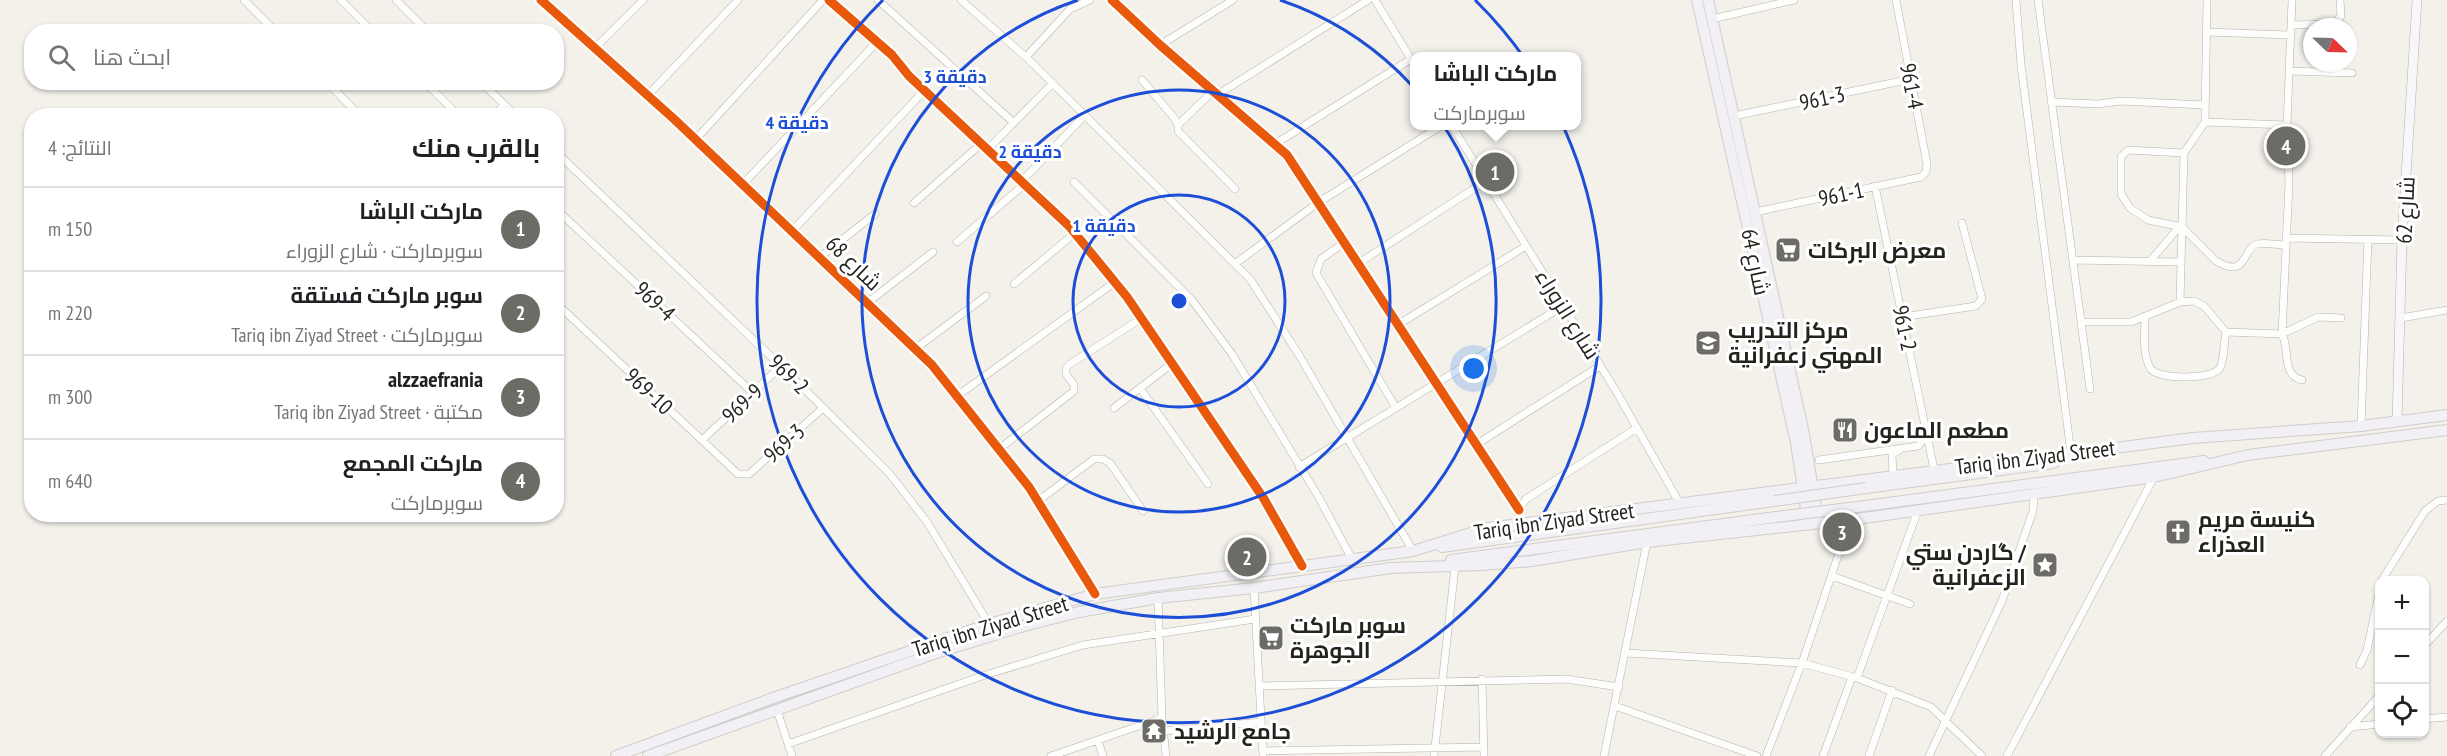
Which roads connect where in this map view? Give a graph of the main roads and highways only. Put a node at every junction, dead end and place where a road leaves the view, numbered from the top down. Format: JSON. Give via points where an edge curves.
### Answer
{"nodes":[{"id":1,"x":1697,"y":0,"type":"edge"},
{"id":2,"x":1708,"y":0,"type":"edge"},
{"id":3,"x":2447,"y":415,"type":"edge"},
{"id":4,"x":2447,"y":430,"type":"edge"},
{"id":5,"x":2265,"y":434,"type":"junction"},
{"id":6,"x":2248,"y":455,"type":"junction"},
{"id":7,"x":1808,"y":487,"type":"junction"},
{"id":8,"x":1814,"y":524,"type":"junction"},
{"id":9,"x":1413,"y":551,"type":"junction"},
{"id":10,"x":1391,"y":568,"type":"junction"},
{"id":11,"x":616,"y":756,"type":"edge"},
{"id":12,"x":648,"y":756,"type":"edge"}],
"edges":[{"from":1,"to":7,"type":"main road","name":"شارع 64"},
{"from":2,"to":7,"type":"main road","name":"شارع 64","via":[[1804,434]]},
{"from":3,"to":5,"type":"main road","name":"Tariq ibn Ziyad Street"},
{"from":4,"to":6,"type":"main road","name":"Tariq ibn Ziyad Street"},
{"from":5,"to":7,"type":"main road","name":"Tariq ibn Ziyad Street","via":[[2193,438]]},
{"from":5,"to":9,"type":"main road","bridge":true},
{"from":6,"to":8,"type":"main road","name":"Tariq ibn Ziyad Street","via":[[2154,477]]},
{"from":6,"to":10,"type":"main road","bridge":true},
{"from":7,"to":8,"type":"main road","name":"شارع 64"},
{"from":7,"to":9,"type":"main road","name":"Tariq ibn Ziyad Street","via":[[1488,528]]},
{"from":8,"to":10,"type":"main road","name":"Tariq ibn Ziyad Street","via":[[1647,542],[1554,558]]},
{"from":9,"to":11,"type":"main road","name":"Tariq ibn Ziyad Street","via":[[1095,594],[989,624]]},
{"from":10,"to":12,"type":"main road","name":"Tariq ibn Ziyad Street","via":[[1158,598],[1024,626],[933,654]]}]}
